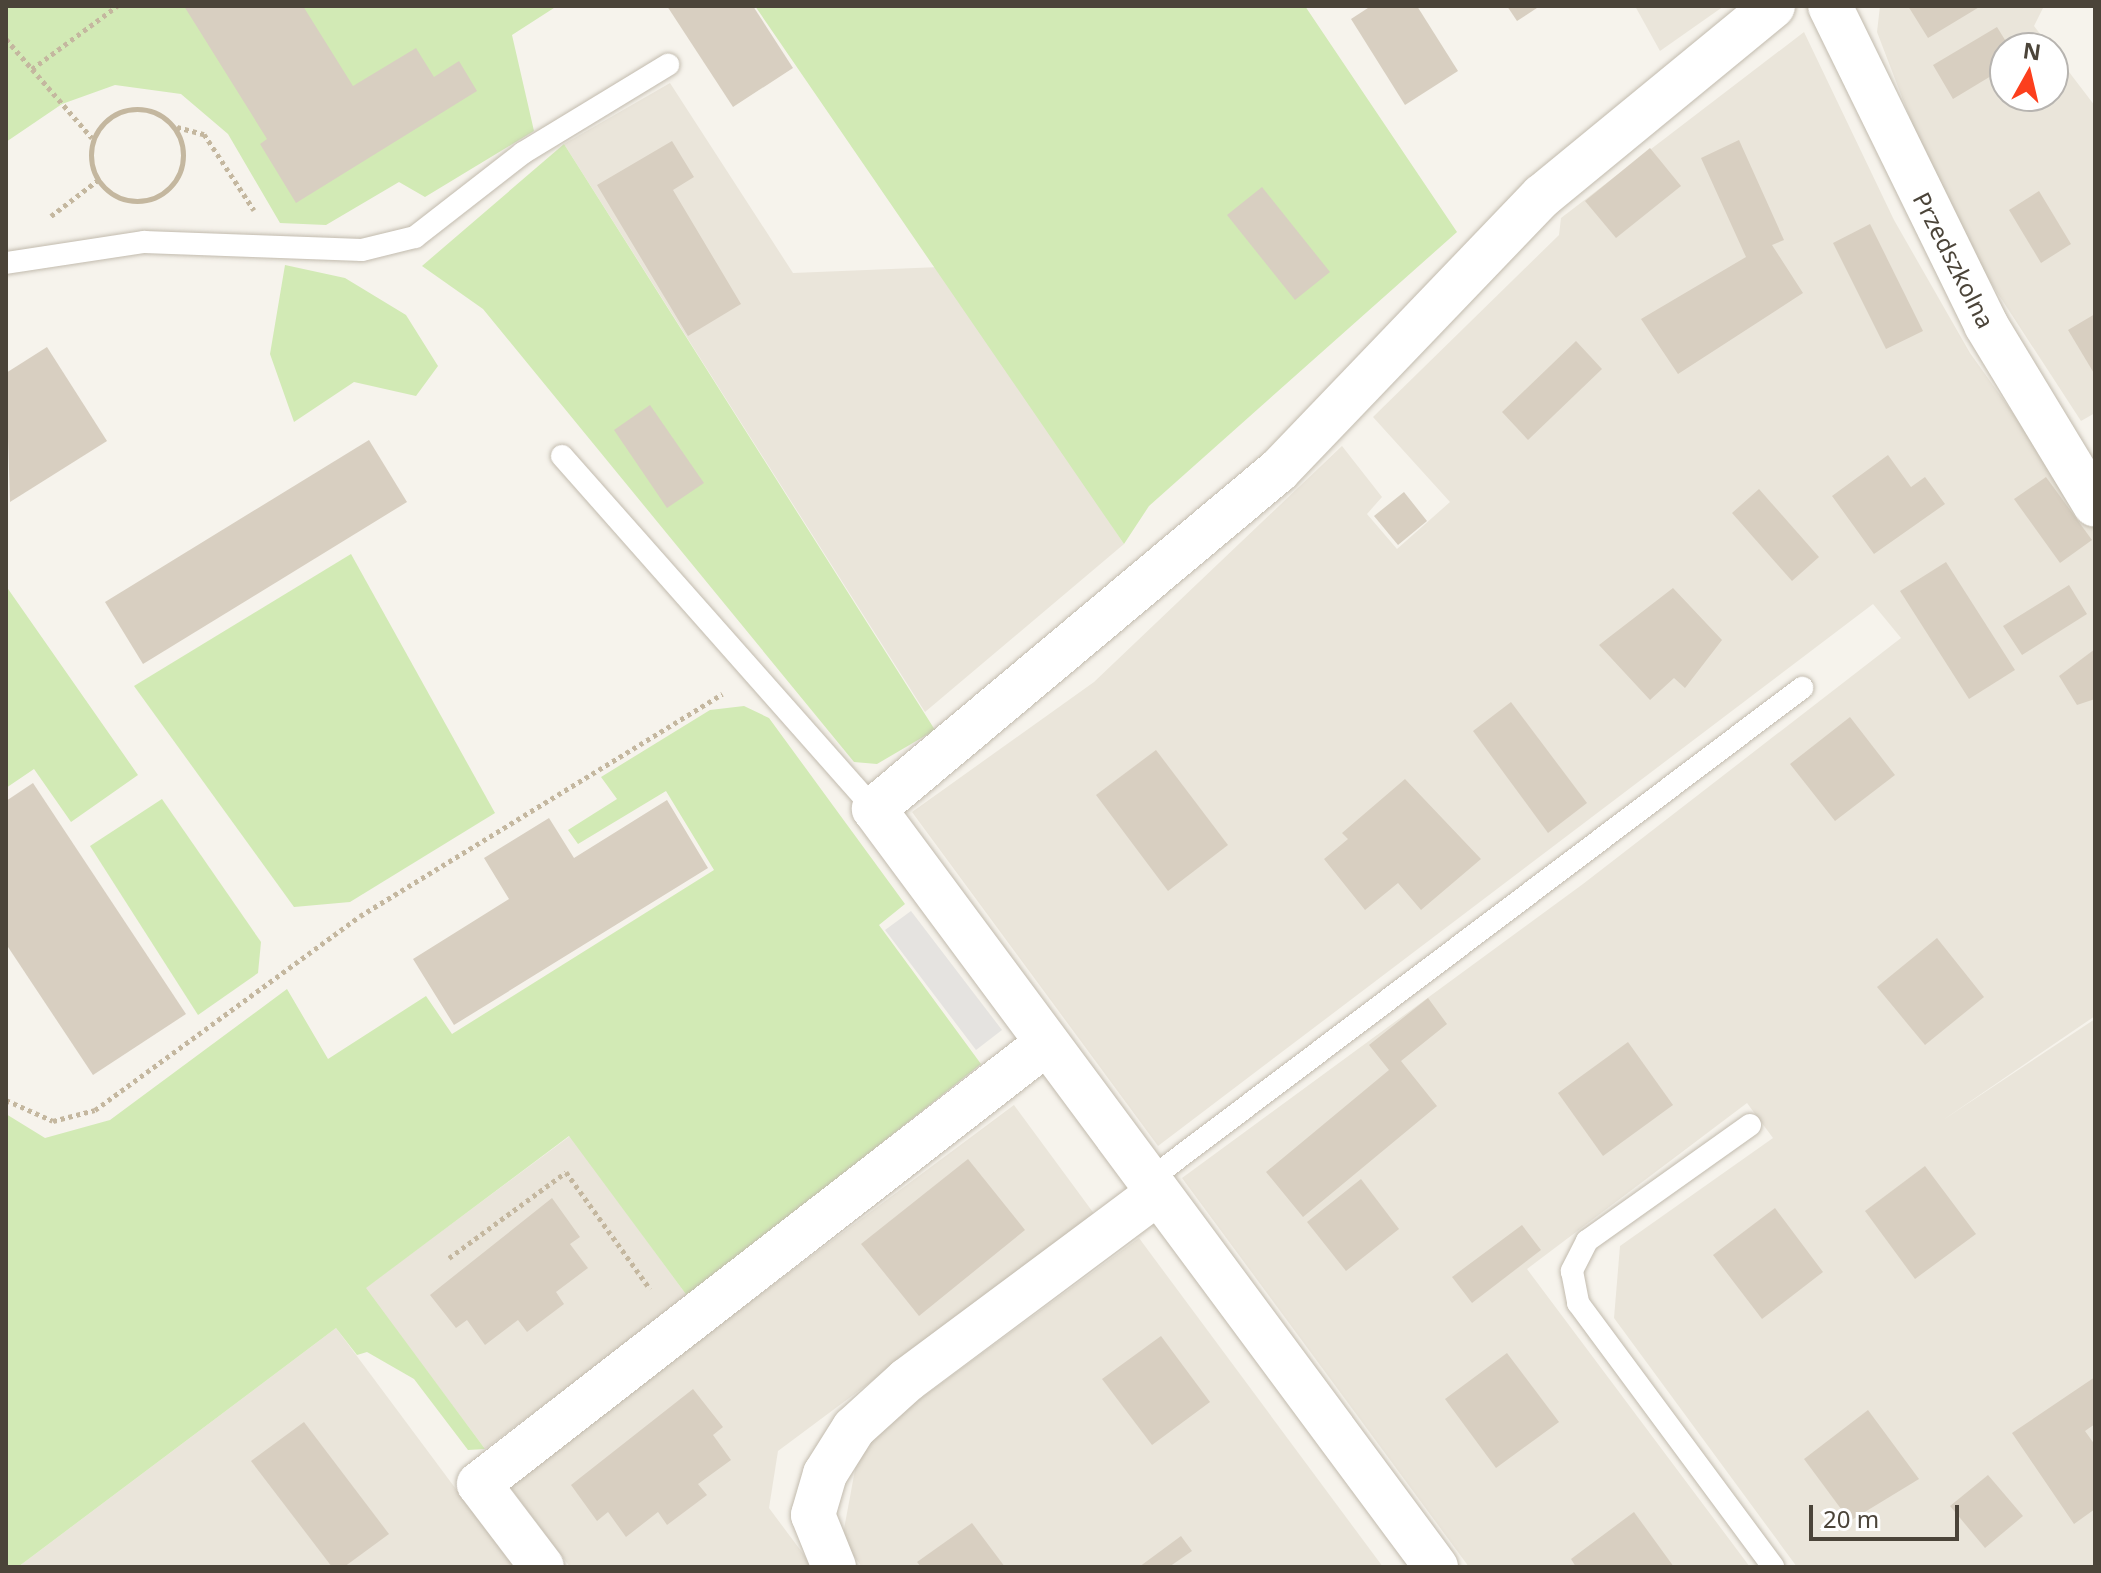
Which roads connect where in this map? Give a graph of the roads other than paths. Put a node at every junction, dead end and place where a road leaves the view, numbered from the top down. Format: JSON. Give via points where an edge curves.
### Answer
{"nodes":[{"id":1,"x":1773,"y":6,"type":"edge"},
{"id":2,"x":1830,"y":6,"type":"edge"},
{"id":3,"x":668,"y":65,"type":"dead end"},
{"id":4,"x":6,"y":263,"type":"edge"},
{"id":5,"x":562,"y":456,"type":"dead end"},
{"id":6,"x":2095,"y":505,"type":"edge"},
{"id":7,"x":1802,"y":688,"type":"dead end"},
{"id":8,"x":874,"y":809,"type":"junction"},
{"id":9,"x":1047,"y":1043,"type":"junction"},
{"id":10,"x":1750,"y":1125,"type":"dead end"},
{"id":11,"x":1154,"y":1186,"type":"junction"},
{"id":12,"x":542,"y":1567,"type":"edge"},
{"id":13,"x":834,"y":1567,"type":"edge"},
{"id":14,"x":1436,"y":1567,"type":"edge"},
{"id":15,"x":1773,"y":1567,"type":"edge"}],
"edges":[{"from":1,"to":8,"type":"street","via":[[1542,196],[1279,470]]},
{"from":2,"to":6,"type":"street","name":"Przedszkolna","via":[[1986,325]]},
{"from":3,"to":4,"type":"lane","via":[[523,153],[415,237],[362,250],[144,242]]},
{"from":5,"to":8,"type":"lane"},
{"from":7,"to":11,"type":"lane"},
{"from":8,"to":9,"type":"street"},
{"from":9,"to":11,"type":"street"},
{"from":9,"to":12,"type":"street","via":[[681,1333],[479,1484]]},
{"from":10,"to":15,"type":"lane","via":[[1587,1241],[1572,1271],[1578,1303]]},
{"from":11,"to":13,"type":"street","via":[[907,1380],[854,1428],[825,1474],[813,1515]]},
{"from":11,"to":14,"type":"street"}]}
